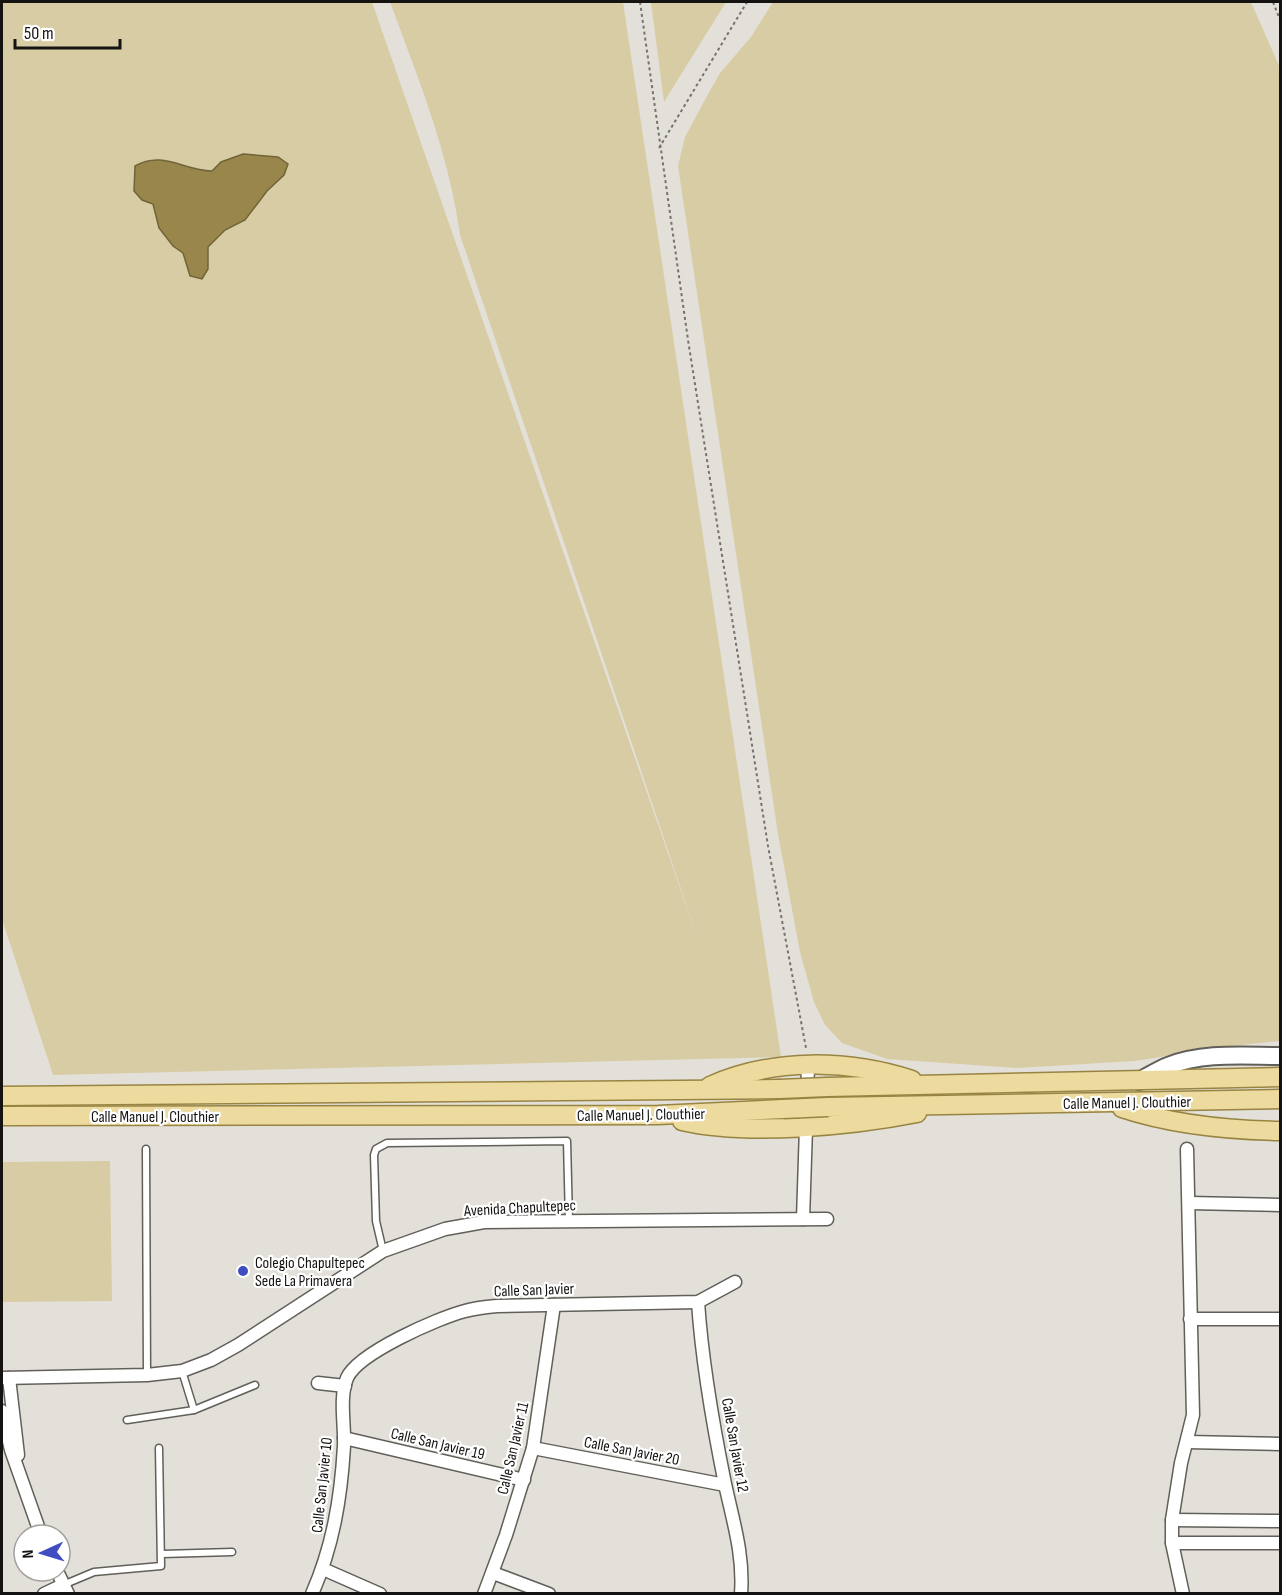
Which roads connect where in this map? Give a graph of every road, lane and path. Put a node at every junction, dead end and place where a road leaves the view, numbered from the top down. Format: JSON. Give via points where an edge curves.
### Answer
{"nodes":[{"id":1,"x":640,"y":2,"type":"edge"},
{"id":2,"x":747,"y":2,"type":"edge"},
{"id":3,"x":1273,"y":2,"type":"edge"},
{"id":4,"x":1281,"y":20,"type":"edge"},
{"id":5,"x":659,"y":148,"type":"junction"},
{"id":6,"x":1281,"y":1056,"type":"edge"},
{"id":7,"x":808,"y":1066,"type":"junction"},
{"id":8,"x":1281,"y":1077,"type":"edge"},
{"id":9,"x":1138,"y":1082,"type":"junction"},
{"id":10,"x":925,"y":1085,"type":"junction"},
{"id":11,"x":702,"y":1090,"type":"junction"},
{"id":12,"x":2,"y":1096,"type":"edge"},
{"id":13,"x":1281,"y":1099,"type":"edge"},
{"id":14,"x":1109,"y":1103,"type":"junction"},
{"id":15,"x":938,"y":1104,"type":"junction"},
{"id":16,"x":658,"y":1115,"type":"junction"},
{"id":17,"x":2,"y":1116,"type":"edge"},
{"id":18,"x":805,"y":1126,"type":"junction"},
{"id":19,"x":1281,"y":1131,"type":"edge"},
{"id":20,"x":146,"y":1149,"type":"dead end"},
{"id":21,"x":1188,"y":1149,"type":"dead end"},
{"id":22,"x":1189,"y":1203,"type":"junction"},
{"id":23,"x":1281,"y":1205,"type":"edge"},
{"id":24,"x":803,"y":1219,"type":"junction"},
{"id":25,"x":827,"y":1219,"type":"dead end"},
{"id":26,"x":569,"y":1221,"type":"junction"},
{"id":27,"x":383,"y":1251,"type":"junction"},
{"id":28,"x":735,"y":1282,"type":"dead end"},
{"id":29,"x":698,"y":1302,"type":"junction"},
{"id":30,"x":554,"y":1305,"type":"junction"},
{"id":31,"x":1190,"y":1319,"type":"junction"},
{"id":32,"x":1281,"y":1319,"type":"edge"},
{"id":33,"x":182,"y":1371,"type":"junction"},
{"id":34,"x":147,"y":1375,"type":"junction"},
{"id":35,"x":5,"y":1378,"type":"edge"},
{"id":36,"x":346,"y":1381,"type":"junction"},
{"id":37,"x":318,"y":1383,"type":"dead end"},
{"id":38,"x":255,"y":1385,"type":"dead end"},
{"id":39,"x":194,"y":1410,"type":"junction"},
{"id":40,"x":2,"y":1411,"type":"edge"},
{"id":41,"x":127,"y":1420,"type":"dead end"},
{"id":42,"x":344,"y":1438,"type":"junction"},
{"id":43,"x":1187,"y":1442,"type":"junction"},
{"id":44,"x":1281,"y":1444,"type":"edge"},
{"id":45,"x":159,"y":1448,"type":"dead end"},
{"id":46,"x":533,"y":1448,"type":"junction"},
{"id":47,"x":10,"y":1450,"type":"edge"},
{"id":48,"x":524,"y":1480,"type":"junction"},
{"id":49,"x":725,"y":1485,"type":"junction"},
{"id":50,"x":1172,"y":1520,"type":"junction"},
{"id":51,"x":1213,"y":1521,"type":"junction"},
{"id":52,"x":1281,"y":1521,"type":"edge"},
{"id":53,"x":37,"y":1523,"type":"edge"},
{"id":54,"x":1213,"y":1542,"type":"junction"},
{"id":55,"x":1172,"y":1543,"type":"junction"},
{"id":56,"x":1281,"y":1543,"type":"edge"},
{"id":57,"x":232,"y":1552,"type":"dead end"},
{"id":58,"x":162,"y":1554,"type":"junction"},
{"id":59,"x":323,"y":1569,"type":"junction"},
{"id":60,"x":493,"y":1573,"type":"junction"},
{"id":61,"x":65,"y":1589,"type":"edge"},
{"id":62,"x":44,"y":1593,"type":"edge"},
{"id":63,"x":312,"y":1593,"type":"edge"},
{"id":64,"x":380,"y":1593,"type":"edge"},
{"id":65,"x":484,"y":1593,"type":"edge"},
{"id":66,"x":549,"y":1593,"type":"edge"},
{"id":67,"x":741,"y":1593,"type":"edge"},
{"id":68,"x":1183,"y":1593,"type":"edge"}],
"edges":[{"from":1,"to":5,"type":"path"},
{"from":2,"to":5,"type":"path"},
{"from":3,"to":4,"type":"path"},
{"from":5,"to":7,"type":"path","via":[[768,846]]},
{"from":6,"to":9,"type":"street","via":[[1185,1061]]},
{"from":7,"to":10,"type":"main road","via":[[861,1067]]},
{"from":7,"to":11,"type":"main road","via":[[754,1070]]},
{"from":7,"to":18,"type":"street"},
{"from":8,"to":9,"type":"main road","name":"Calle Manuel J. Clouthier"},
{"from":9,"to":10,"type":"main road","name":"Calle Manuel J. Clouthier"},
{"from":10,"to":11,"type":"main road","name":"Calle Manuel J. Clouthier","bridge":true},
{"from":11,"to":12,"type":"main road","name":"Calle Manuel J. Clouthier"},
{"from":13,"to":14,"type":"main road","name":"Calle Manuel J. Clouthier"},
{"from":14,"to":15,"type":"main road","name":"Calle Manuel J. Clouthier"},
{"from":14,"to":19,"type":"main road","via":[[1143,1115],[1197,1125]]},
{"from":15,"to":16,"type":"main road","name":"Calle Manuel J. Clouthier","bridge":true},
{"from":15,"to":18,"type":"main road","via":[[919,1113],[886,1119]]},
{"from":16,"to":17,"type":"main road","name":"Calle Manuel J. Clouthier"},
{"from":16,"to":18,"type":"main road","via":[[723,1127]]},
{"from":18,"to":24,"type":"street"},
{"from":20,"to":34,"type":"lane"},
{"from":21,"to":22,"type":"street"},
{"from":22,"to":23,"type":"street"},
{"from":22,"to":31,"type":"street"},
{"from":24,"to":25,"type":"street","name":"Avenida Chapultepec"},
{"from":24,"to":26,"type":"street","name":"Avenida Chapultepec"},
{"from":26,"to":27,"type":"street","name":"Avenida Chapultepec","via":[[484,1222],[445,1229]]},
{"from":26,"to":27,"type":"lane","via":[[567,1141],[387,1143],[376,1149],[374,1155],[376,1221]]},
{"from":27,"to":33,"type":"street","name":"Avenida Chapultepec","via":[[238,1345]]},
{"from":28,"to":29,"type":"street","name":"Calle San Javier"},
{"from":29,"to":30,"type":"street","name":"Calle San Javier"},
{"from":29,"to":49,"type":"street","name":"Calle San Javier 12"},
{"from":30,"to":36,"type":"street","name":"Calle San Javier","via":[[497,1306],[446,1317],[363,1360]]},
{"from":30,"to":46,"type":"street","name":"Calle San Javier 11"},
{"from":31,"to":32,"type":"street"},
{"from":31,"to":43,"type":"street","via":[[1193,1415]]},
{"from":33,"to":34,"type":"street","name":"Avenida Chapultepec"},
{"from":33,"to":39,"type":"lane"},
{"from":34,"to":35,"type":"street","name":"Avenida Chapultepec"},
{"from":35,"to":47,"type":"street"},
{"from":36,"to":37,"type":"street"},
{"from":36,"to":42,"type":"street","name":"Calle San Javier 10"},
{"from":38,"to":39,"type":"lane"},
{"from":39,"to":41,"type":"lane"},
{"from":40,"to":47,"type":"street"},
{"from":42,"to":48,"type":"street","name":"Calle San Javier 19"},
{"from":42,"to":59,"type":"street","name":"Calle San Javier 10","via":[[339,1502]]},
{"from":43,"to":44,"type":"street"},
{"from":43,"to":50,"type":"street"},
{"from":45,"to":58,"type":"lane"},
{"from":46,"to":48,"type":"street","name":"Calle San Javier 11"},
{"from":46,"to":49,"type":"street","name":"Calle San Javier 20"},
{"from":47,"to":53,"type":"street"},
{"from":48,"to":60,"type":"street","name":"Calle San Javier 11"},
{"from":49,"to":67,"type":"street","name":"Calle San Javier 12","via":[[738,1537]]},
{"from":50,"to":51,"type":"street"},
{"from":50,"to":55,"type":"street"},
{"from":51,"to":52,"type":"street"},
{"from":51,"to":54,"type":"street"},
{"from":54,"to":55,"type":"street"},
{"from":54,"to":56,"type":"street"},
{"from":55,"to":68,"type":"street"},
{"from":57,"to":58,"type":"lane"},
{"from":58,"to":61,"type":"lane","via":[[160,1568],[94,1572]]},
{"from":59,"to":63,"type":"street","name":"Calle San Javier 10"},
{"from":59,"to":64,"type":"street"},
{"from":60,"to":65,"type":"street","name":"Calle San Javier 11"},
{"from":60,"to":66,"type":"street"},
{"from":61,"to":62,"type":"street"}]}
